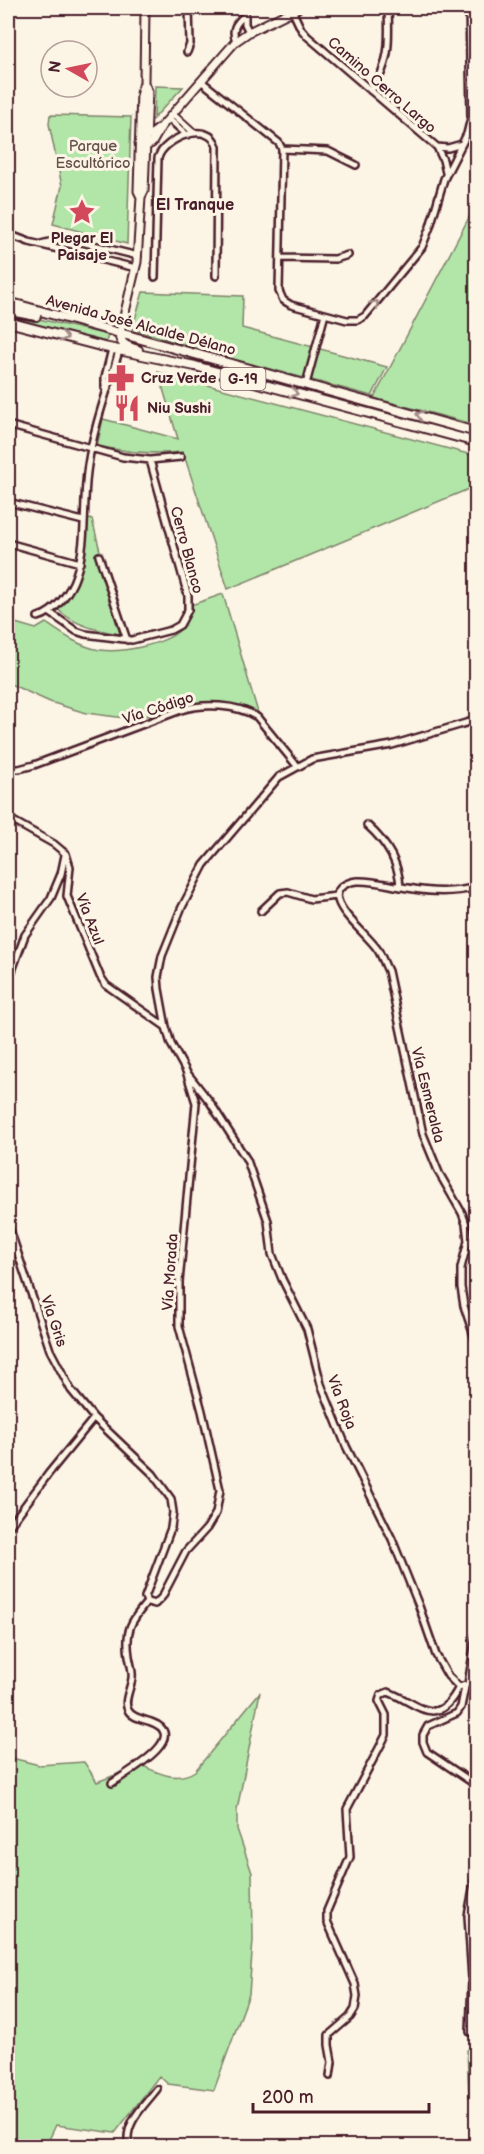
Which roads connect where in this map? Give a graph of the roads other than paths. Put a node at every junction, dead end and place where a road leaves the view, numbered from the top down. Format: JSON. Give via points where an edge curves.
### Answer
{"nodes":[{"id":1,"x":145,"y":8,"type":"edge"},
{"id":2,"x":189,"y":8,"type":"edge"},
{"id":3,"x":245,"y":8,"type":"edge"},
{"id":4,"x":388,"y":8,"type":"edge"},
{"id":5,"x":470,"y":8,"type":"edge"},
{"id":6,"x":295,"y":9,"type":"edge"},
{"id":7,"x":245,"y":15,"type":"junction"},
{"id":8,"x":249,"y":32,"type":"junction"},
{"id":9,"x":237,"y":41,"type":"junction"},
{"id":10,"x":187,"y":52,"type":"dead end"},
{"id":11,"x":201,"y":81,"type":"junction"},
{"id":12,"x":144,"y":83,"type":"junction"},
{"id":13,"x":371,"y":91,"type":"junction"},
{"id":14,"x":171,"y":117,"type":"junction"},
{"id":15,"x":147,"y":120,"type":"junction"},
{"id":16,"x":162,"y":126,"type":"junction"},
{"id":17,"x":194,"y":133,"type":"junction"},
{"id":18,"x":187,"y":135,"type":"junction"},
{"id":19,"x":146,"y":138,"type":"junction"},
{"id":20,"x":462,"y":144,"type":"junction"},
{"id":21,"x":141,"y":146,"type":"junction"},
{"id":22,"x":437,"y":147,"type":"junction"},
{"id":23,"x":282,"y":149,"type":"junction"},
{"id":24,"x":356,"y":165,"type":"dead end"},
{"id":25,"x":446,"y":173,"type":"junction"},
{"id":26,"x":8,"y":234,"type":"edge"},
{"id":27,"x":39,"y":244,"type":"junction"},
{"id":28,"x":106,"y":249,"type":"junction"},
{"id":29,"x":348,"y":255,"type":"dead end"},
{"id":30,"x":138,"y":256,"type":"junction"},
{"id":31,"x":280,"y":258,"type":"junction"},
{"id":32,"x":103,"y":261,"type":"junction"},
{"id":33,"x":136,"y":268,"type":"junction"},
{"id":34,"x":216,"y":276,"type":"dead end"},
{"id":35,"x":155,"y":277,"type":"dead end"},
{"id":36,"x":8,"y":302,"type":"edge"},
{"id":37,"x":325,"y":314,"type":"junction"},
{"id":38,"x":54,"y":316,"type":"junction"},
{"id":39,"x":8,"y":322,"type":"edge"},
{"id":40,"x":120,"y":333,"type":"junction"},
{"id":41,"x":115,"y":350,"type":"junction"},
{"id":42,"x":177,"y":362,"type":"junction"},
{"id":43,"x":306,"y":384,"type":"junction"},
{"id":44,"x":8,"y":425,"type":"edge"},
{"id":45,"x":477,"y":432,"type":"edge"},
{"id":46,"x":477,"y":442,"type":"edge"},
{"id":47,"x":91,"y":447,"type":"junction"},
{"id":48,"x":181,"y":457,"type":"dead end"},
{"id":49,"x":150,"y":460,"type":"junction"},
{"id":50,"x":8,"y":502,"type":"edge"},
{"id":51,"x":83,"y":521,"type":"junction"},
{"id":52,"x":8,"y":543,"type":"edge"},
{"id":53,"x":99,"y":556,"type":"dead end"},
{"id":54,"x":80,"y":563,"type":"junction"},
{"id":55,"x":49,"y":612,"type":"junction"},
{"id":56,"x":38,"y":617,"type":"dead end"},
{"id":57,"x":127,"y":640,"type":"junction"},
{"id":58,"x":477,"y":720,"type":"edge"},
{"id":59,"x":297,"y":766,"type":"junction"},
{"id":60,"x":8,"y":769,"type":"edge"},
{"id":61,"x":8,"y":818,"type":"edge"},
{"id":62,"x":367,"y":825,"type":"dead end"},
{"id":63,"x":66,"y":854,"type":"junction"},
{"id":64,"x":400,"y":887,"type":"junction"},
{"id":65,"x":477,"y":887,"type":"edge"},
{"id":66,"x":337,"y":896,"type":"junction"},
{"id":67,"x":261,"y":911,"type":"dead end"},
{"id":68,"x":8,"y":982,"type":"edge"},
{"id":69,"x":166,"y":1027,"type":"junction"},
{"id":70,"x":186,"y":1071,"type":"junction"},
{"id":71,"x":8,"y":1224,"type":"edge"},
{"id":72,"x":477,"y":1342,"type":"edge"},
{"id":73,"x":94,"y":1418,"type":"junction"},
{"id":74,"x":8,"y":1528,"type":"edge"},
{"id":75,"x":147,"y":1602,"type":"junction"},
{"id":76,"x":477,"y":1636,"type":"edge"},
{"id":77,"x":462,"y":1687,"type":"junction"},
{"id":78,"x":112,"y":1783,"type":"dead end"},
{"id":79,"x":477,"y":1785,"type":"edge"},
{"id":80,"x":477,"y":1873,"type":"edge"},
{"id":81,"x":471,"y":2032,"type":"dead end"},
{"id":82,"x":330,"y":2076,"type":"dead end"},
{"id":83,"x":157,"y":2089,"type":"dead end"},
{"id":84,"x":129,"y":2146,"type":"edge"}],
"edges":[{"from":1,"to":12,"type":"main road"},
{"from":2,"to":10,"type":"street"},
{"from":3,"to":7,"type":"street"},
{"from":4,"to":13,"type":"street","via":[[387,63]]},
{"from":5,"to":20,"type":"street","via":[[471,118]]},
{"from":6,"to":8,"type":"main road"},
{"from":6,"to":13,"type":"street","name":"Camino Cerro Largo","via":[[305,33]]},
{"from":7,"to":8,"type":"street"},
{"from":7,"to":9,"type":"street","via":[[234,29]]},
{"from":8,"to":9,"type":"main road"},
{"from":9,"to":11,"type":"main road"},
{"from":11,"to":14,"type":"main road"},
{"from":11,"to":23,"type":"street"},
{"from":12,"to":15,"type":"main road","via":[[148,91]]},
{"from":12,"to":21,"type":"main road"},
{"from":13,"to":22,"type":"street","name":"Camino Cerro Largo"},
{"from":14,"to":16,"type":"main road"},
{"from":14,"to":17,"type":"street"},
{"from":14,"to":18,"type":"street"},
{"from":15,"to":16,"type":"main road","via":[[151,125]]},
{"from":15,"to":19,"type":"main road"},
{"from":16,"to":19,"type":"main road"},
{"from":16,"to":21,"type":"main road","via":[[152,143]]},
{"from":17,"to":18,"type":"street"},
{"from":17,"to":34,"type":"street","via":[[211,137],[217,147]]},
{"from":18,"to":35,"type":"street","via":[[166,145],[158,158]]},
{"from":19,"to":21,"type":"main road"},
{"from":20,"to":22,"type":"street","name":"Camino Cerro Largo"},
{"from":20,"to":25,"type":"street"},
{"from":21,"to":30,"type":"main road"},
{"from":22,"to":25,"type":"street","name":"Camino Cerro Largo"},
{"from":23,"to":24,"type":"street","via":[[328,151]]},
{"from":23,"to":31,"type":"street"},
{"from":37,"to":25,"type":"street","one_way":true,"via":[[353,321],[370,310],[422,247]]},
{"from":26,"to":27,"type":"street"},
{"from":27,"to":28,"type":"street","via":[[65,238]]},
{"from":27,"to":32,"type":"street"},
{"from":28,"to":30,"type":"street"},
{"from":28,"to":32,"type":"street"},
{"from":29,"to":31,"type":"street","via":[[335,259]]},
{"from":30,"to":33,"type":"main road"},
{"from":31,"to":37,"type":"street","via":[[279,291],[283,300]]},
{"from":32,"to":33,"type":"street"},
{"from":33,"to":40,"type":"main road"},
{"from":36,"to":38,"type":"main road","name":"Avenida José Alcalde Délano","number":"G-19"},
{"from":37,"to":43,"type":"street"},
{"from":38,"to":39,"type":"main road","via":[[50,319],[13,310]]},
{"from":38,"to":40,"type":"main road","name":"Avenida José Alcalde Délano","number":"G-19"},
{"from":39,"to":41,"type":"main road","name":"Avenida José Alcalde Délano","number":"G-19","one_way":true},
{"from":40,"to":42,"type":"main road","via":[[125,346]]},
{"from":40,"to":43,"type":"main road","name":"Avenida José Alcalde Délano","number":"G-19"},
{"from":41,"to":42,"type":"main road","name":"Avenida José Alcalde Délano","number":"G-19"},
{"from":41,"to":47,"type":"street","via":[[105,377]]},
{"from":42,"to":46,"type":"main road","name":"Avenida José Alcalde Délano","number":"G-19","one_way":true},
{"from":45,"to":43,"type":"main road","name":"Avenida José Alcalde Délano","number":"G-19","one_way":true},
{"from":44,"to":47,"type":"street"},
{"from":47,"to":49,"type":"street"},
{"from":47,"to":51,"type":"street"},
{"from":48,"to":49,"type":"street"},
{"from":49,"to":57,"type":"street","name":"Cerro Blanco","via":[[188,596],[188,610],[177,628]]},
{"from":50,"to":51,"type":"street"},
{"from":51,"to":54,"type":"street"},
{"from":52,"to":54,"type":"street"},
{"from":53,"to":57,"type":"street"},
{"from":54,"to":55,"type":"street","via":[[70,587]]},
{"from":55,"to":56,"type":"street"},
{"from":55,"to":57,"type":"street","name":"Cerro Blanco","via":[[76,631]]},
{"from":58,"to":59,"type":"street","via":[[392,745],[312,759]]},
{"from":59,"to":60,"type":"street","name":"Vía Código","via":[[249,712],[193,706],[34,765]]},
{"from":59,"to":69,"type":"street","name":"Vía Morada","via":[[279,777],[219,846],[190,891],[159,967]]},
{"from":61,"to":63,"type":"street"},
{"from":62,"to":64,"type":"street","via":[[381,837],[391,855]]},
{"from":63,"to":68,"type":"street","via":[[51,898],[25,935]]},
{"from":63,"to":69,"type":"street","name":"Vía Azul","via":[[70,867],[67,896],[100,976],[106,985]]},
{"from":64,"to":65,"type":"street","via":[[445,891]]},
{"from":64,"to":66,"type":"street","via":[[356,881],[344,884]]},
{"from":66,"to":67,"type":"street","via":[[311,899],[280,893]]},
{"from":66,"to":72,"type":"street","name":"Vía Esmeralda","via":[[341,907],[379,951],[388,971],[423,1134],[466,1224],[468,1241],[461,1287]]},
{"from":69,"to":70,"type":"street","name":"Vía Morada"},
{"from":70,"to":75,"type":"street","name":"Vía Morada","via":[[197,1111],[179,1282],[179,1326],[220,1490],[216,1513],[207,1528],[186,1551],[162,1597],[155,1604]]},
{"from":70,"to":77,"type":"street","name":"Vía Roja","via":[[247,1160],[268,1221],[273,1254],[307,1329],[321,1384],[346,1446],[392,1539],[436,1655],[448,1676]]},
{"from":71,"to":73,"type":"street","name":"Vía Gris","via":[[50,1350],[71,1390]]},
{"from":73,"to":74,"type":"street"},
{"from":73,"to":75,"type":"street","via":[[153,1474],[171,1499],[171,1528],[145,1597]]},
{"from":75,"to":78,"type":"street","name":"Vía Morada","via":[[132,1619],[128,1634],[132,1674],[126,1706],[134,1716],[159,1726],[163,1741],[155,1754]]},
{"from":76,"to":77,"type":"street","via":[[468,1684]]},
{"from":77,"to":79,"type":"street","via":[[463,1701],[457,1713],[428,1726],[423,1742],[427,1752]]},
{"from":77,"to":82,"type":"street","via":[[452,1702],[432,1710],[418,1708],[388,1692],[380,1698],[386,1715],[386,1735],[347,1809],[350,1857],[326,1914],[357,1996],[350,2017],[329,2035]]},
{"from":80,"to":81,"type":"street","via":[[468,1916]]},
{"from":83,"to":84,"type":"street","via":[[130,2126]]}]}
